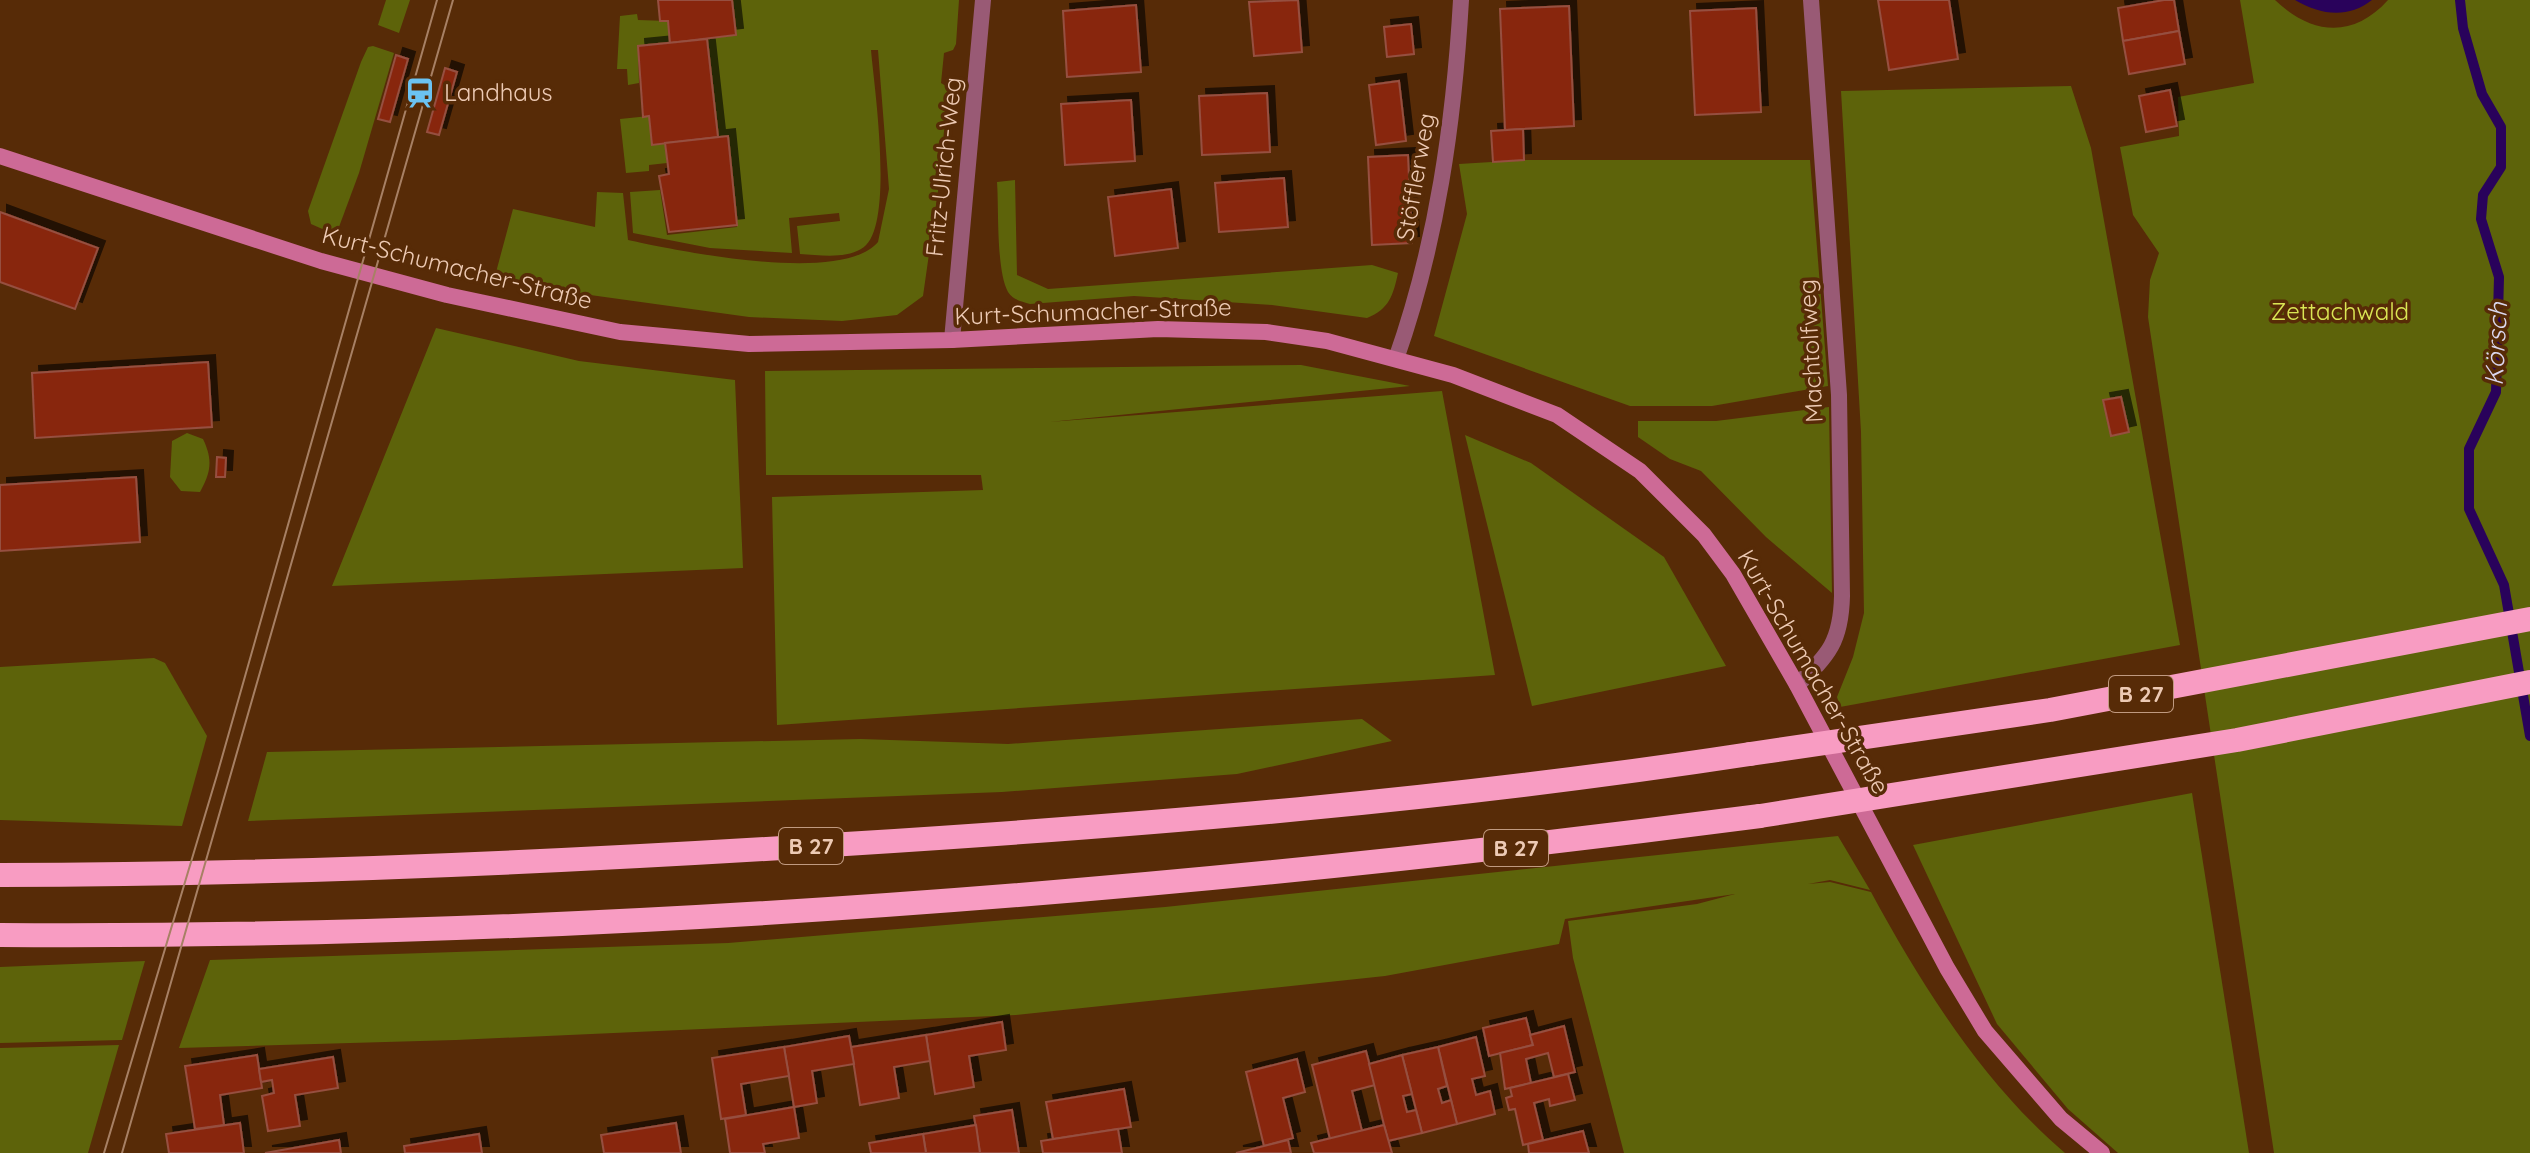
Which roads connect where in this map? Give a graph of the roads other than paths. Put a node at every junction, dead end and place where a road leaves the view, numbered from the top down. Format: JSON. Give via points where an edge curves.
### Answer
{"nodes":[{"id":1,"x":983,"y":0,"type":"edge"},
{"id":2,"x":1461,"y":0,"type":"edge"},
{"id":3,"x":1811,"y":0,"type":"edge"},
{"id":4,"x":0,"y":156,"type":"edge"},
{"id":5,"x":952,"y":340,"type":"junction"},
{"id":6,"x":1396,"y":359,"type":"junction"},
{"id":7,"x":2530,"y":619,"type":"edge"},
{"id":8,"x":2530,"y":682,"type":"edge"},
{"id":9,"x":1797,"y":685,"type":"junction"},
{"id":10,"x":0,"y":875,"type":"edge"},
{"id":11,"x":0,"y":935,"type":"edge"},
{"id":12,"x":2102,"y":1153,"type":"edge"}],
"edges":[{"from":1,"to":5,"type":"street","name":"Fritz-Ulrich-Weg"},
{"from":2,"to":6,"type":"street","name":"Stöfflerweg","via":[[1447,154],[1429,244]]},
{"from":3,"to":9,"type":"street","name":"Machtolfweg","via":[[1839,395],[1842,621],[1836,643]]},
{"from":4,"to":5,"type":"street","name":"Kurt-Schumacher-Straße","via":[[334,264],[447,295],[620,332],[749,344]]},
{"from":5,"to":6,"type":"street","name":"Kurt-Schumacher-Straße","via":[[1212,330],[1327,341]]},
{"from":6,"to":9,"type":"street","name":"Kurt-Schumacher-Straße","via":[[1487,385],[1557,415],[1640,471],[1704,535],[1733,574]]},
{"from":7,"to":10,"type":"highway","number":"B 27","bridge":true,"via":[[2050,710],[1489,790],[1145,825],[347,870]]},
{"from":8,"to":11,"type":"highway","number":"B 27","bridge":true,"via":[[2222,742],[1760,816],[1494,850],[918,902],[414,928]]},
{"from":9,"to":12,"type":"street","name":"Kurt-Schumacher-Straße","via":[[1985,1031],[2061,1119]]}]}
